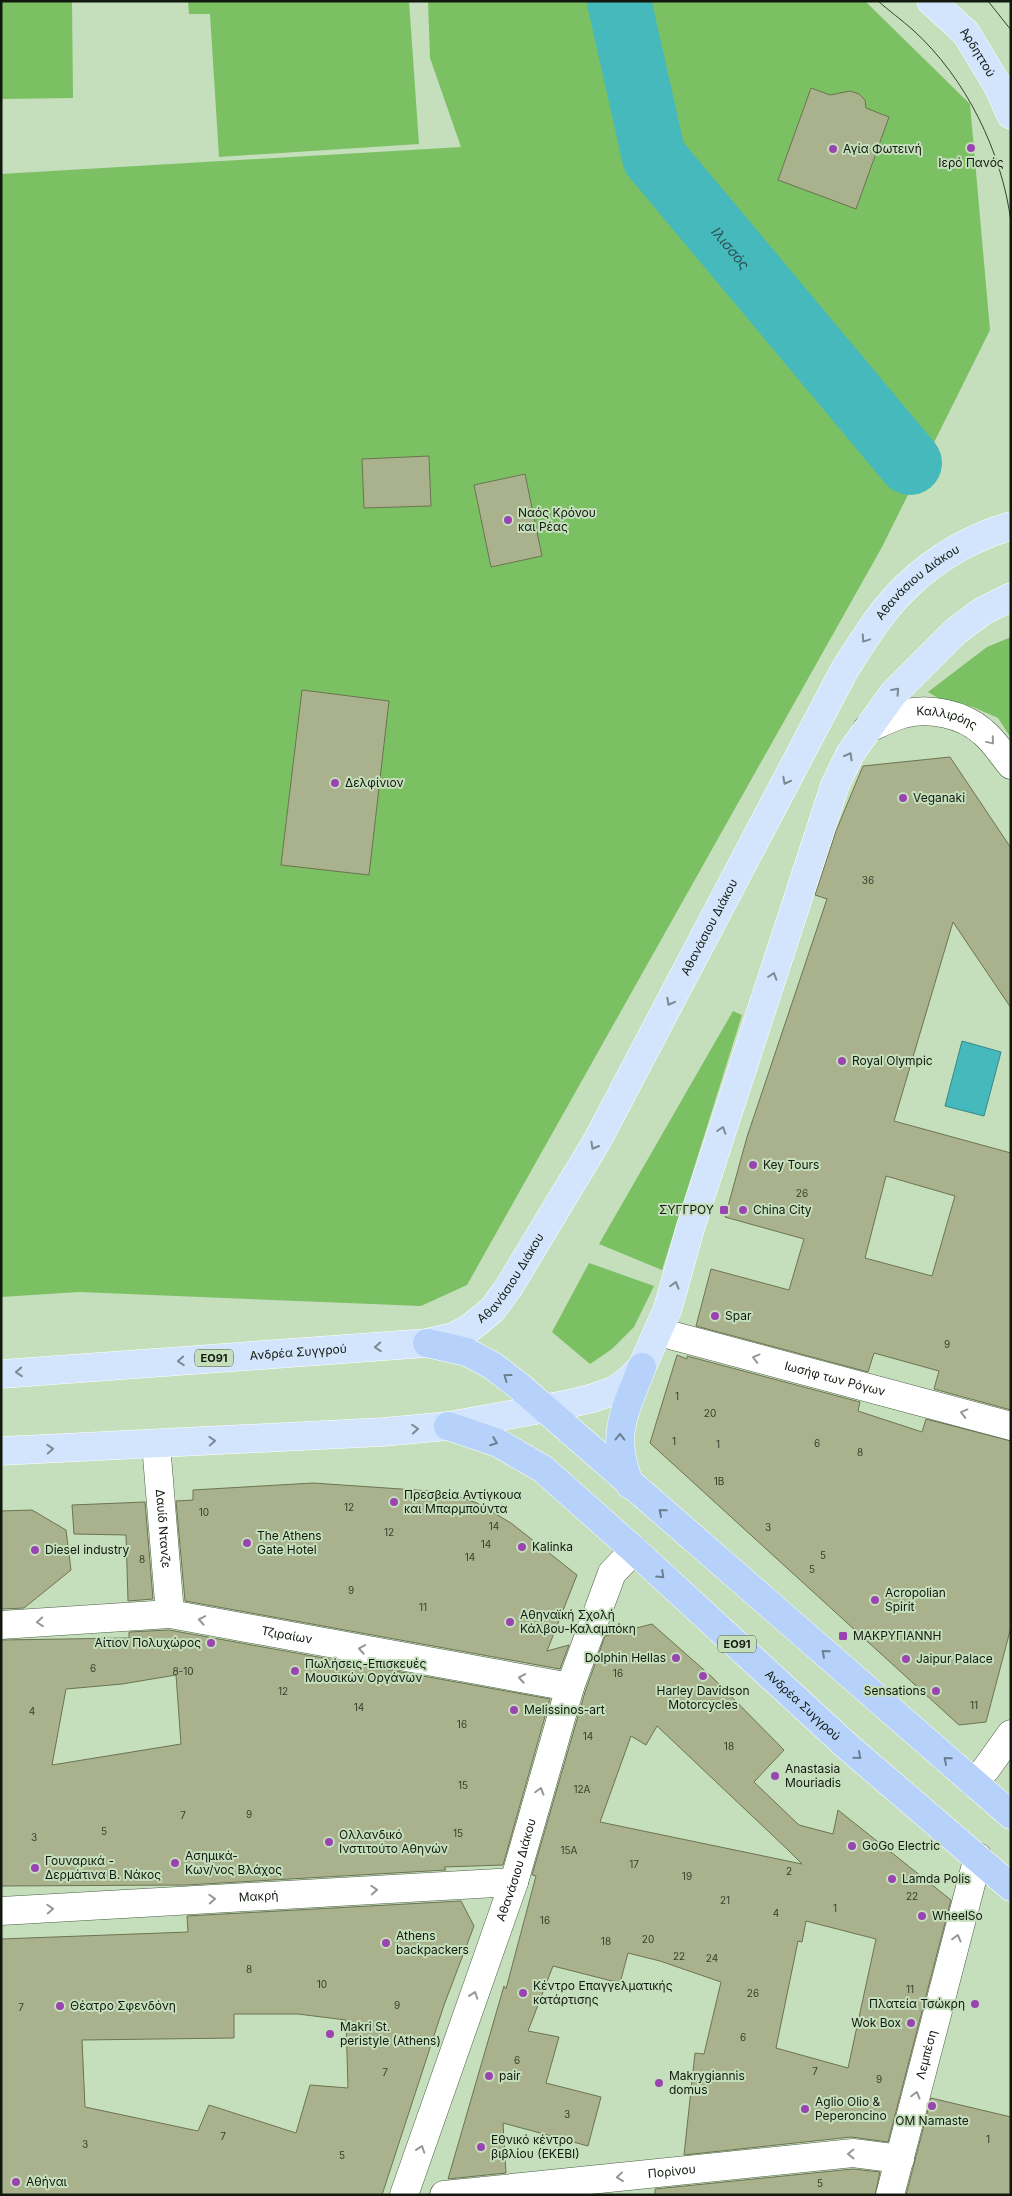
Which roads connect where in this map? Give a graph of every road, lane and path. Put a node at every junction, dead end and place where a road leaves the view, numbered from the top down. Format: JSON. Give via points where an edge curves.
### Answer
{"nodes":[{"id":1,"x":931,"y":1,"type":"edge"},
{"id":2,"x":1011,"y":115,"type":"edge"},
{"id":3,"x":1011,"y":526,"type":"edge"},
{"id":4,"x":1011,"y":597,"type":"edge"},
{"id":5,"x":867,"y":729,"type":"junction"},
{"id":6,"x":1011,"y":765,"type":"edge"},
{"id":7,"x":659,"y":1332,"type":"junction"},
{"id":8,"x":427,"y":1343,"type":"junction"},
{"id":9,"x":642,"y":1367,"type":"junction"},
{"id":10,"x":1,"y":1374,"type":"edge"},
{"id":11,"x":544,"y":1408,"type":"junction"},
{"id":12,"x":448,"y":1426,"type":"junction"},
{"id":13,"x":1011,"y":1426,"type":"edge"},
{"id":14,"x":156,"y":1444,"type":"junction"},
{"id":15,"x":1,"y":1451,"type":"edge"},
{"id":16,"x":630,"y":1485,"type":"junction"},
{"id":17,"x":634,"y":1550,"type":"junction"},
{"id":18,"x":170,"y":1614,"type":"junction"},
{"id":19,"x":1,"y":1624,"type":"edge"},
{"id":20,"x":570,"y":1687,"type":"junction"},
{"id":21,"x":1011,"y":1734,"type":"edge"},
{"id":22,"x":973,"y":1782,"type":"junction"},
{"id":23,"x":1011,"y":1815,"type":"edge"},
{"id":24,"x":978,"y":1858,"type":"junction"},
{"id":25,"x":514,"y":1882,"type":"junction"},
{"id":26,"x":1011,"y":1887,"type":"edge"},
{"id":27,"x":1,"y":1911,"type":"edge"},
{"id":28,"x":900,"y":2159,"type":"junction"},
{"id":29,"x":404,"y":2195,"type":"edge"},
{"id":30,"x":444,"y":2195,"type":"edge"},
{"id":31,"x":890,"y":2195,"type":"edge"}],
"edges":[{"from":1,"to":2,"type":"main road","name":"Αρδηττού","via":[[966,33],[998,86]]},
{"from":3,"to":8,"type":"main road","name":"Αθανάσιου Διάκου","one_way":true,"via":[[990,532],[942,558],[907,586],[878,620],[845,669],[597,1141],[509,1286],[492,1310],[470,1328],[453,1337]]},
{"from":5,"to":4,"type":"main road","one_way":true,"via":[[893,694],[956,631],[983,611]]},
{"from":5,"to":6,"type":"street","name":"Καλλιρόης","one_way":true,"via":[[903,714],[947,714],[964,719],[984,732]]},
{"from":7,"to":5,"type":"main road","one_way":true,"via":[[835,785]]},
{"from":7,"to":9,"type":"main road"},
{"from":13,"to":7,"type":"street","name":"Ιωσήφ των Ρόγων","one_way":true},
{"from":8,"to":10,"type":"main road","name":"Ανδρέα Συγγρού","number":"ΕΟ91","one_way":true},
{"from":11,"to":8,"type":"highway","name":"Ανδρέα Συγγρού","number":"ΕΟ91","one_way":true,"via":[[492,1366],[467,1352]]},
{"from":9,"to":11,"type":"main road","via":[[613,1391]]},
{"from":16,"to":9,"type":"highway","one_way":true,"via":[[619,1435]]},
{"from":11,"to":12,"type":"main road","name":"Ανδρέα Συγγρού"},
{"from":11,"to":16,"type":"highway","name":"Ανδρέα Συγγρού","number":"ΕΟ91"},
{"from":14,"to":12,"type":"main road","name":"Ανδρέα Συγγρού","number":"ΕΟ91","one_way":true},
{"from":12,"to":17,"type":"highway","name":"Ανδρέα Συγγρού","number":"ΕΟ91","one_way":true,"via":[[498,1443],[543,1469]]},
{"from":15,"to":14,"type":"main road","name":"Ανδρέα Συγγρού","number":"ΕΟ91","one_way":true},
{"from":14,"to":18,"type":"street","name":"Δαυίδ Ντανζε"},
{"from":22,"to":16,"type":"highway","name":"Ανδρέα Συγγρού","number":"ΕΟ91","one_way":true},
{"from":17,"to":20,"type":"street","name":"Αθανάσιου Διάκου","via":[[612,1573]]},
{"from":17,"to":24,"type":"highway","name":"Ανδρέα Συγγρού","number":"ΕΟ91","one_way":true,"via":[[848,1747]]},
{"from":18,"to":19,"type":"street","name":"Τζιραίων","one_way":true},
{"from":20,"to":18,"type":"street","name":"Τζιραίων","one_way":true},
{"from":25,"to":20,"type":"street","name":"Αθανάσιου Διάκου","one_way":true},
{"from":21,"to":22,"type":"street"},
{"from":22,"to":23,"type":"highway","name":"Ανδρέα Συγγρού","number":"ΕΟ91"},
{"from":24,"to":26,"type":"highway","name":"Ανδρέα Συγγρού","number":"ΕΟ91"},
{"from":28,"to":24,"type":"street","name":"Λεμπέση","one_way":true},
{"from":27,"to":25,"type":"street","name":"Μακρή","one_way":true},
{"from":29,"to":25,"type":"street","name":"Αθανάσιου Διάκου","one_way":true},
{"from":28,"to":30,"type":"street","name":"Πορίνου","one_way":true,"via":[[853,2153]]},
{"from":28,"to":31,"type":"street","name":"Λεμπέση"}]}
